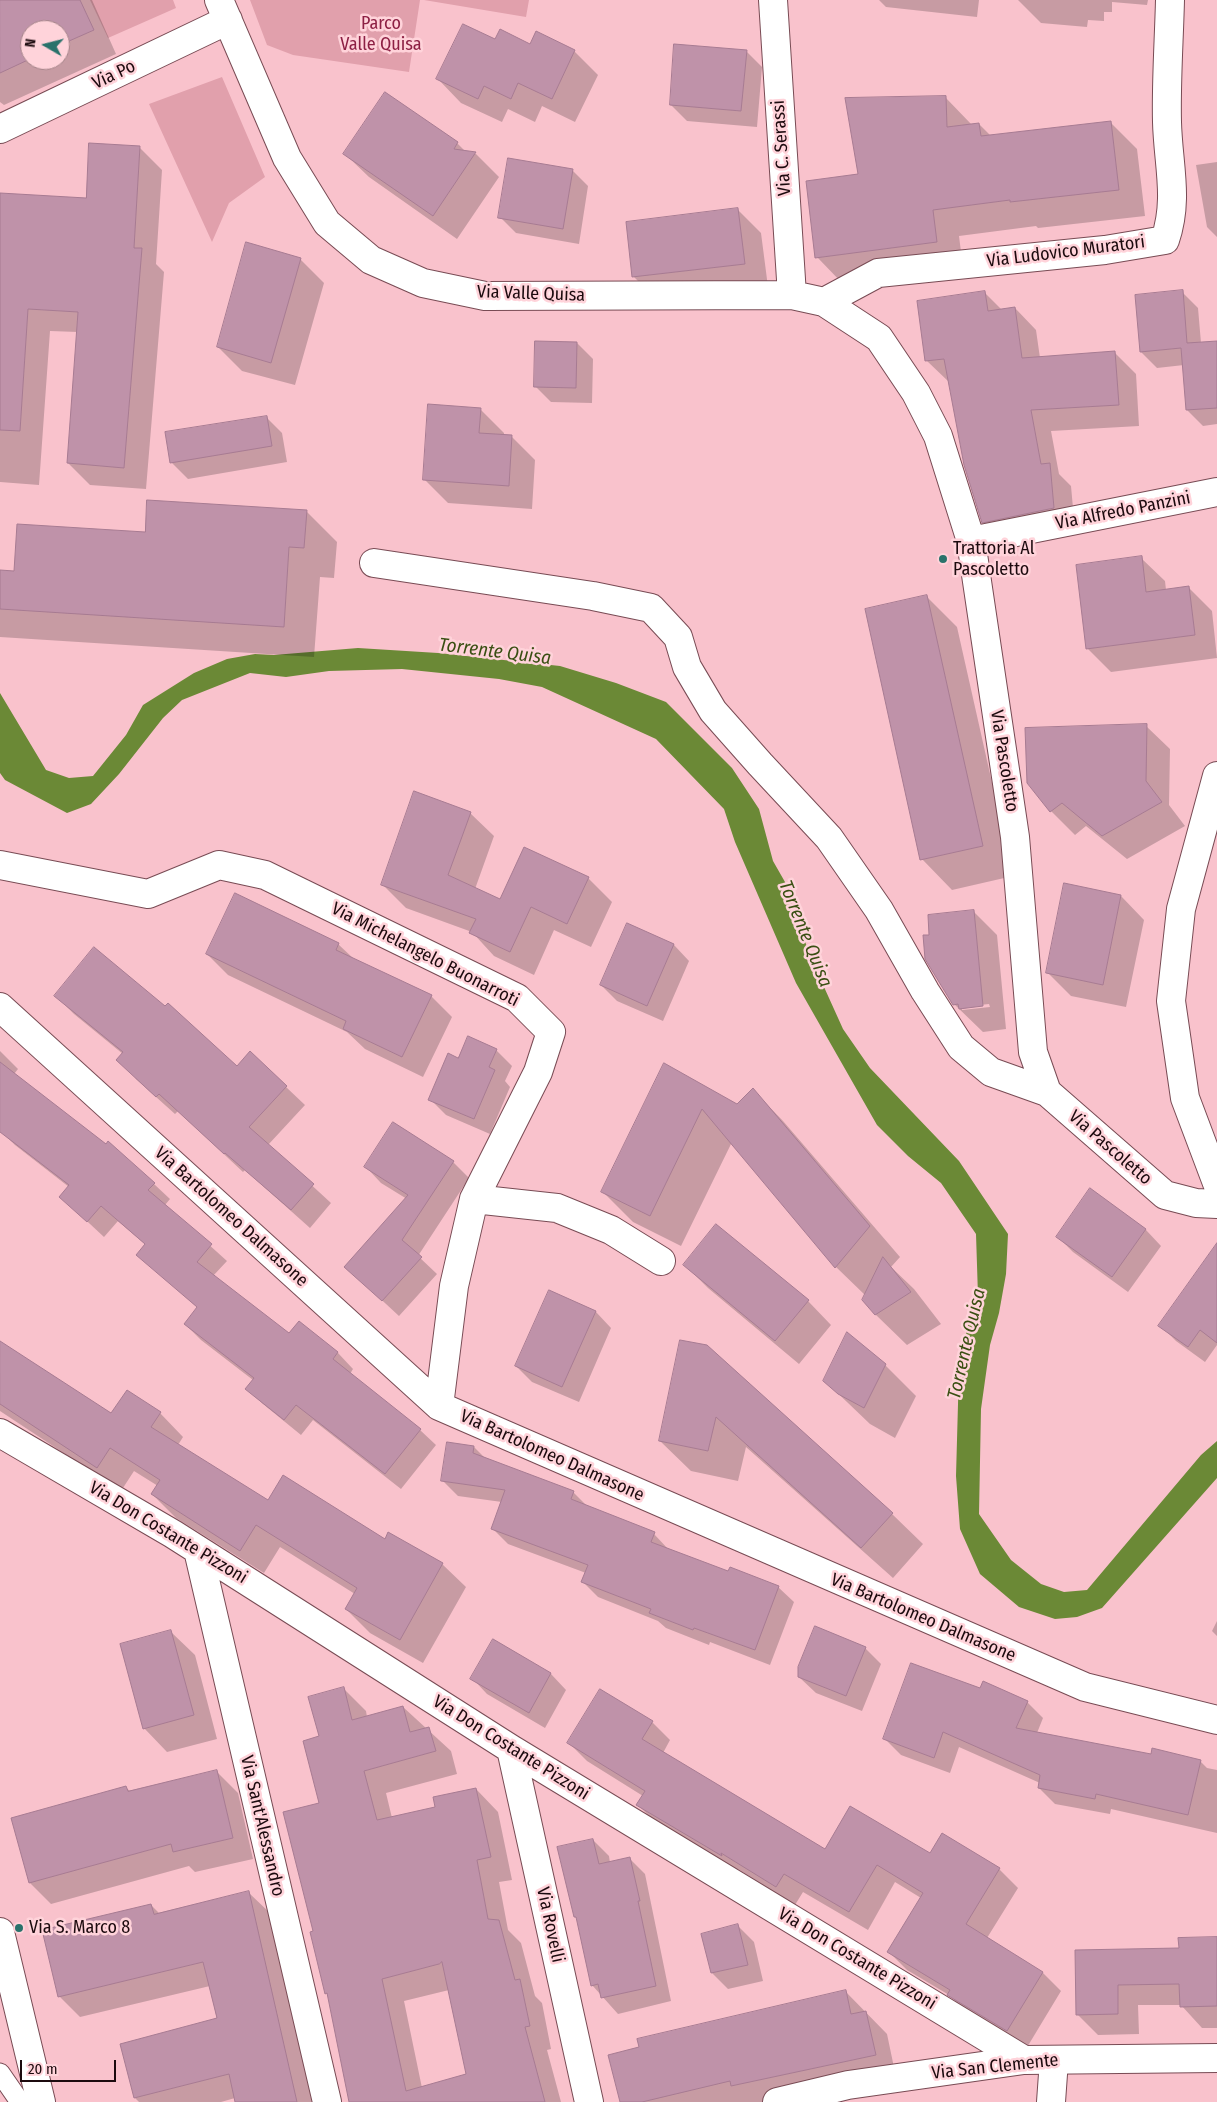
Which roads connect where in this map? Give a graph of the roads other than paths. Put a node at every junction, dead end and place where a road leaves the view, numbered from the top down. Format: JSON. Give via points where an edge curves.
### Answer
{"nodes":[{"id":1,"x":773,"y":0,"type":"edge"},
{"id":2,"x":1170,"y":0,"type":"edge"},
{"id":3,"x":224,"y":10,"type":"edge"},
{"id":4,"x":0,"y":129,"type":"edge"},
{"id":5,"x":792,"y":295,"type":"junction"},
{"id":6,"x":824,"y":302,"type":"junction"},
{"id":7,"x":1217,"y":492,"type":"edge"},
{"id":8,"x":971,"y":541,"type":"junction"},
{"id":9,"x":374,"y":563,"type":"dead end"},
{"id":10,"x":1217,"y":776,"type":"edge"},
{"id":11,"x":0,"y":865,"type":"edge"},
{"id":12,"x":0,"y":1007,"type":"edge"},
{"id":13,"x":1047,"y":1092,"type":"junction"},
{"id":14,"x":1217,"y":1183,"type":"edge"},
{"id":15,"x":474,"y":1199,"type":"junction"},
{"id":16,"x":1217,"y":1204,"type":"edge"},
{"id":17,"x":662,"y":1261,"type":"dead end"},
{"id":18,"x":439,"y":1406,"type":"junction"},
{"id":19,"x":0,"y":1433,"type":"edge"},
{"id":20,"x":198,"y":1550,"type":"junction"},
{"id":21,"x":1217,"y":1720,"type":"edge"},
{"id":22,"x":511,"y":1749,"type":"junction"},
{"id":23,"x":0,"y":1932,"type":"edge"},
{"id":24,"x":1217,"y":2058,"type":"edge"},
{"id":25,"x":1024,"y":2060,"type":"junction"},
{"id":26,"x":1054,"y":2060,"type":"junction"},
{"id":27,"x":31,"y":2061,"type":"junction"},
{"id":28,"x":0,"y":2073,"type":"edge"},
{"id":29,"x":20,"y":2102,"type":"edge"},
{"id":30,"x":24,"y":2102,"type":"edge"},
{"id":31,"x":41,"y":2102,"type":"edge"},
{"id":32,"x":327,"y":2102,"type":"edge"},
{"id":33,"x":589,"y":2102,"type":"edge"},
{"id":34,"x":777,"y":2102,"type":"edge"},
{"id":35,"x":1050,"y":2102,"type":"edge"}],
"edges":[{"from":1,"to":5,"type":"street","name":"Via C. Serassi"},
{"from":2,"to":6,"type":"street","name":"Via Ludovico Muratori","via":[[1167,123],[1172,184],[1171,222],[1165,240],[1105,250],[878,273]]},
{"from":3,"to":4,"type":"street","name":"Via Po"},
{"from":3,"to":5,"type":"street","name":"Via Valle Quisa","via":[[287,158],[327,222],[371,260],[423,283],[485,296]]},
{"from":5,"to":6,"type":"street","name":"Via Pascoletto"},
{"from":6,"to":8,"type":"street","name":"Via Pascoletto","via":[[879,338],[916,392],[938,436]]},
{"from":7,"to":8,"type":"street","name":"Via Alfredo Panzini"},
{"from":8,"to":13,"type":"street","name":"Via Pascoletto","via":[[1015,837],[1033,1052]]},
{"from":9,"to":13,"type":"street","via":[[593,596],[650,608],[678,637],[687,667],[713,710],[830,838],[879,910],[961,1047],[990,1072]]},
{"from":10,"to":14,"type":"street","via":[[1181,908],[1171,1001],[1185,1098]]},
{"from":11,"to":15,"type":"street","name":"Via Michelangelo Buonarroti","via":[[148,894],[219,865],[265,875],[517,998],[551,1032],[538,1072]]},
{"from":12,"to":18,"type":"street","name":"Via Bartolomeo Dalmasone"},
{"from":13,"to":16,"type":"street","name":"Via Pascoletto","via":[[1165,1196]]},
{"from":15,"to":17,"type":"street","via":[[557,1208],[611,1230]]},
{"from":15,"to":18,"type":"street","name":"Via Michelangelo Buonarroti","via":[[454,1286]]},
{"from":18,"to":21,"type":"street","name":"Via Bartolomeo Dalmasone","via":[[1085,1688]]},
{"from":19,"to":20,"type":"street","name":"Via Don Costante Pizzoni"},
{"from":20,"to":22,"type":"street","name":"Via Don Costante Pizzoni"},
{"from":20,"to":32,"type":"street","name":"Via Sant'Alessandro"},
{"from":22,"to":25,"type":"street","name":"Via Don Costante Pizzoni"},
{"from":22,"to":33,"type":"street","name":"Via Rovelli"},
{"from":23,"to":27,"type":"street"},
{"from":24,"to":26,"type":"street","name":"Via San Clemente"},
{"from":25,"to":26,"type":"street","name":"Via San Clemente"},
{"from":25,"to":34,"type":"street","name":"Via San Clemente","via":[[848,2084]]},
{"from":26,"to":35,"type":"street"},
{"from":27,"to":30,"type":"street"},
{"from":27,"to":31,"type":"street"},
{"from":28,"to":29,"type":"lane"}]}
